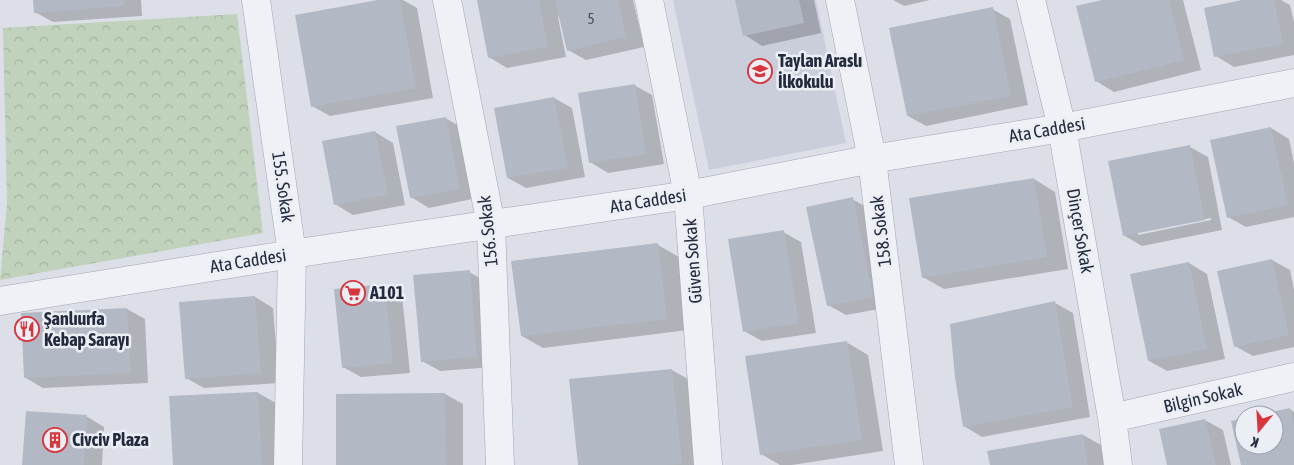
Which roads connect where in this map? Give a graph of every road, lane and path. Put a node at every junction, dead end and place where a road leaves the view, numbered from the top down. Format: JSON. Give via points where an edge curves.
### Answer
{"nodes":[{"id":1,"x":256,"y":0,"type":"edge"},
{"id":2,"x":447,"y":0,"type":"edge"},
{"id":3,"x":649,"y":0,"type":"edge"},
{"id":4,"x":840,"y":0,"type":"edge"},
{"id":5,"x":1031,"y":0,"type":"edge"},
{"id":6,"x":1294,"y":83,"type":"edge"},
{"id":7,"x":1062,"y":128,"type":"junction"},
{"id":8,"x":872,"y":159,"type":"junction"},
{"id":9,"x":688,"y":195,"type":"junction"},
{"id":10,"x":491,"y":225,"type":"junction"},
{"id":11,"x":292,"y":254,"type":"junction"},
{"id":12,"x":0,"y":302,"type":"edge"},
{"id":13,"x":1294,"y":377,"type":"edge"},
{"id":14,"x":1112,"y":418,"type":"junction"},
{"id":15,"x":288,"y":465,"type":"edge"},
{"id":16,"x":500,"y":465,"type":"edge"},
{"id":17,"x":708,"y":465,"type":"edge"},
{"id":18,"x":909,"y":465,"type":"edge"},
{"id":19,"x":1118,"y":465,"type":"edge"}],
"edges":[{"from":1,"to":11,"type":"street","name":"155. Sokak"},
{"from":2,"to":10,"type":"street","name":"156. Sokak"},
{"from":3,"to":9,"type":"street","name":"Güven Sokak"},
{"from":4,"to":8,"type":"street","name":"158. Sokak"},
{"from":5,"to":7,"type":"street","name":"Dinçer Sokak"},
{"from":6,"to":7,"type":"street","name":"Ata Caddesi"},
{"from":7,"to":8,"type":"street","name":"Ata Caddesi"},
{"from":7,"to":14,"type":"street","name":"Dinçer Sokak"},
{"from":8,"to":9,"type":"street","name":"Ata Caddesi"},
{"from":8,"to":18,"type":"street","name":"158. Sokak"},
{"from":9,"to":10,"type":"street","name":"Ata Caddesi"},
{"from":9,"to":17,"type":"street","name":"Güven Sokak"},
{"from":10,"to":11,"type":"street","name":"Ata Caddesi"},
{"from":10,"to":16,"type":"street","name":"156. Sokak"},
{"from":11,"to":12,"type":"street","name":"Ata Caddesi"},
{"from":11,"to":15,"type":"street","name":"155. Sokak"},
{"from":13,"to":14,"type":"street","name":"Bilgin Sokak"},
{"from":14,"to":19,"type":"street","name":"Dinçer Sokak"}]}
